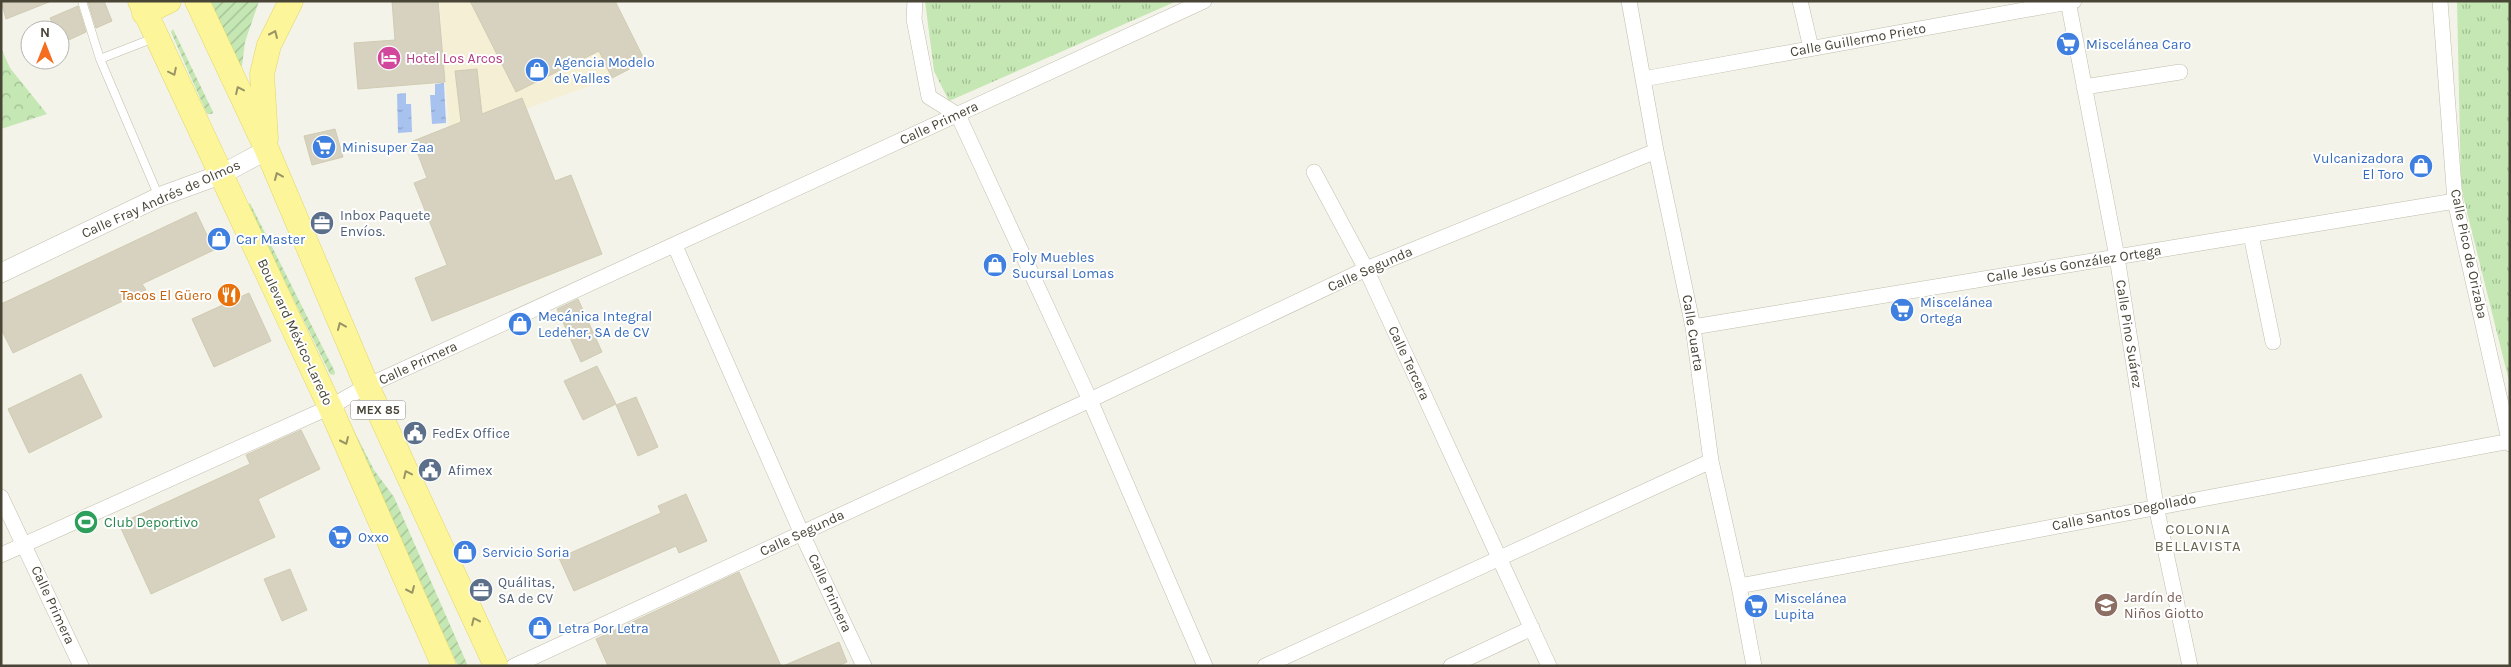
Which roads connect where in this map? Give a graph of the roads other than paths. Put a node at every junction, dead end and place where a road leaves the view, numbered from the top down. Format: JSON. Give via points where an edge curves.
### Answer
{"nodes":[{"id":1,"x":82,"y":1,"type":"edge"},
{"id":2,"x":169,"y":1,"type":"edge"},
{"id":3,"x":197,"y":1,"type":"edge"},
{"id":4,"x":291,"y":1,"type":"edge"},
{"id":5,"x":916,"y":1,"type":"edge"},
{"id":6,"x":1204,"y":1,"type":"edge"},
{"id":7,"x":1629,"y":1,"type":"edge"},
{"id":8,"x":1800,"y":1,"type":"edge"},
{"id":9,"x":2440,"y":1,"type":"edge"},
{"id":10,"x":2070,"y":2,"type":"edge"},
{"id":11,"x":142,"y":7,"type":"edge"},
{"id":12,"x":156,"y":37,"type":"junction"},
{"id":13,"x":1811,"y":48,"type":"junction"},
{"id":14,"x":100,"y":60,"type":"junction"},
{"id":15,"x":2180,"y":72,"type":"dead end"},
{"id":16,"x":1643,"y":79,"type":"junction"},
{"id":17,"x":2084,"y":87,"type":"junction"},
{"id":18,"x":958,"y":115,"type":"junction"},
{"id":19,"x":267,"y":150,"type":"junction"},
{"id":20,"x":1656,"y":151,"type":"junction"},
{"id":21,"x":1314,"y":172,"type":"dead end"},
{"id":22,"x":222,"y":174,"type":"junction"},
{"id":23,"x":159,"y":197,"type":"junction"},
{"id":24,"x":2455,"y":202,"type":"junction"},
{"id":25,"x":2251,"y":235,"type":"junction"},
{"id":26,"x":675,"y":246,"type":"junction"},
{"id":27,"x":2117,"y":257,"type":"junction"},
{"id":28,"x":1366,"y":269,"type":"junction"},
{"id":29,"x":1,"y":273,"type":"edge"},
{"id":30,"x":1693,"y":327,"type":"junction"},
{"id":31,"x":2274,"y":342,"type":"dead end"},
{"id":32,"x":367,"y":386,"type":"junction"},
{"id":33,"x":1090,"y":400,"type":"junction"},
{"id":34,"x":330,"y":407,"type":"junction"},
{"id":35,"x":2510,"y":442,"type":"edge"},
{"id":36,"x":1711,"y":461,"type":"junction"},
{"id":37,"x":1,"y":497,"type":"edge"},
{"id":38,"x":2156,"y":506,"type":"junction"},
{"id":39,"x":802,"y":534,"type":"junction"},
{"id":40,"x":25,"y":544,"type":"junction"},
{"id":41,"x":1,"y":555,"type":"edge"},
{"id":42,"x":1498,"y":558,"type":"junction"},
{"id":43,"x":1739,"y":586,"type":"junction"},
{"id":44,"x":1532,"y":628,"type":"junction"},
{"id":45,"x":81,"y":666,"type":"edge"},
{"id":46,"x":444,"y":666,"type":"edge"},
{"id":47,"x":496,"y":666,"type":"edge"},
{"id":48,"x":514,"y":666,"type":"edge"},
{"id":49,"x":864,"y":666,"type":"edge"},
{"id":50,"x":1205,"y":666,"type":"edge"},
{"id":51,"x":1265,"y":666,"type":"edge"},
{"id":52,"x":1451,"y":666,"type":"edge"},
{"id":53,"x":1549,"y":666,"type":"edge"},
{"id":54,"x":1754,"y":666,"type":"edge"},
{"id":55,"x":2190,"y":666,"type":"edge"}],
"edges":[{"from":1,"to":14,"type":"lane"},
{"from":2,"to":11,"type":"main road"},
{"from":19,"to":3,"type":"main road","number":"MEX 85","one_way":true},
{"from":19,"to":4,"type":"main road","one_way":true,"via":[[262,74],[269,45]]},
{"from":5,"to":18,"type":"street","via":[[914,19],[930,97]]},
{"from":6,"to":18,"type":"street","name":"Calle Primera"},
{"from":7,"to":16,"type":"street","name":"Calle Cuarta"},
{"from":8,"to":13,"type":"street"},
{"from":9,"to":24,"type":"street","name":"Calle Pico de Orizaba"},
{"from":10,"to":13,"type":"street","name":"Calle Guillermo Prieto"},
{"from":10,"to":17,"type":"street","name":"Calle Pino Suárez"},
{"from":11,"to":12,"type":"main road","name":"Boulevard México-Laredo","number":"MEX 85"},
{"from":12,"to":14,"type":"lane"},
{"from":12,"to":22,"type":"main road","name":"Boulevard México-Laredo","number":"MEX 85","one_way":true},
{"from":13,"to":16,"type":"street","name":"Calle Guillermo Prieto"},
{"from":14,"to":23,"type":"lane"},
{"from":15,"to":17,"type":"street"},
{"from":16,"to":20,"type":"street","name":"Calle Cuarta"},
{"from":17,"to":27,"type":"street","name":"Calle Pino Suárez"},
{"from":18,"to":26,"type":"street","name":"Calle Primera"},
{"from":18,"to":33,"type":"street"},
{"from":19,"to":22,"type":"street","name":"Calle Fray Andrés de Olmos"},
{"from":32,"to":19,"type":"main road","number":"MEX 85","one_way":true},
{"from":20,"to":28,"type":"street","name":"Calle Segunda"},
{"from":20,"to":30,"type":"street","name":"Calle Cuarta"},
{"from":21,"to":28,"type":"street","name":"Calle Tercera"},
{"from":22,"to":23,"type":"street","name":"Calle Fray Andrés de Olmos"},
{"from":22,"to":34,"type":"main road","name":"Boulevard México-Laredo","number":"MEX 85"},
{"from":23,"to":29,"type":"street","name":"Calle Fray Andrés de Olmos"},
{"from":24,"to":25,"type":"street","name":"Calle Jesús González Ortega"},
{"from":24,"to":35,"type":"street","name":"Calle Pico de Orizaba"},
{"from":25,"to":27,"type":"street","name":"Calle Jesús González Ortega"},
{"from":25,"to":31,"type":"street"},
{"from":26,"to":32,"type":"street","name":"Calle Primera"},
{"from":26,"to":39,"type":"street","name":"Calle Primera"},
{"from":27,"to":30,"type":"street","name":"Calle Jesús González Ortega"},
{"from":27,"to":38,"type":"street","name":"Calle Pino Suárez"},
{"from":28,"to":33,"type":"street","name":"Calle Segunda"},
{"from":28,"to":42,"type":"street","name":"Calle Tercera"},
{"from":30,"to":36,"type":"street","name":"Calle Cuarta"},
{"from":32,"to":34,"type":"street","name":"Calle Primera"},
{"from":47,"to":32,"type":"main road","number":"MEX 85","one_way":true},
{"from":33,"to":39,"type":"street","name":"Calle Segunda"},
{"from":33,"to":50,"type":"street"},
{"from":34,"to":40,"type":"street","name":"Calle Primera"},
{"from":34,"to":46,"type":"main road","name":"Boulevard México-Laredo","number":"MEX 85","one_way":true},
{"from":35,"to":38,"type":"street","name":"Calle Santos Degollado"},
{"from":36,"to":42,"type":"street"},
{"from":36,"to":43,"type":"street","name":"Calle Cuarta"},
{"from":37,"to":40,"type":"street","name":"Calle Primera"},
{"from":38,"to":43,"type":"street","name":"Calle Santos Degollado"},
{"from":38,"to":55,"type":"street","name":"Calle Pino Suárez"},
{"from":39,"to":48,"type":"street","name":"Calle Segunda"},
{"from":39,"to":49,"type":"street","name":"Calle Primera"},
{"from":40,"to":41,"type":"street","name":"Calle Primera"},
{"from":40,"to":45,"type":"street","name":"Calle Primera"},
{"from":42,"to":44,"type":"street","name":"Calle Tercera"},
{"from":42,"to":51,"type":"street"},
{"from":43,"to":54,"type":"street","name":"Calle Cuarta"},
{"from":44,"to":52,"type":"street"},
{"from":44,"to":53,"type":"street","name":"Calle Tercera"}]}
